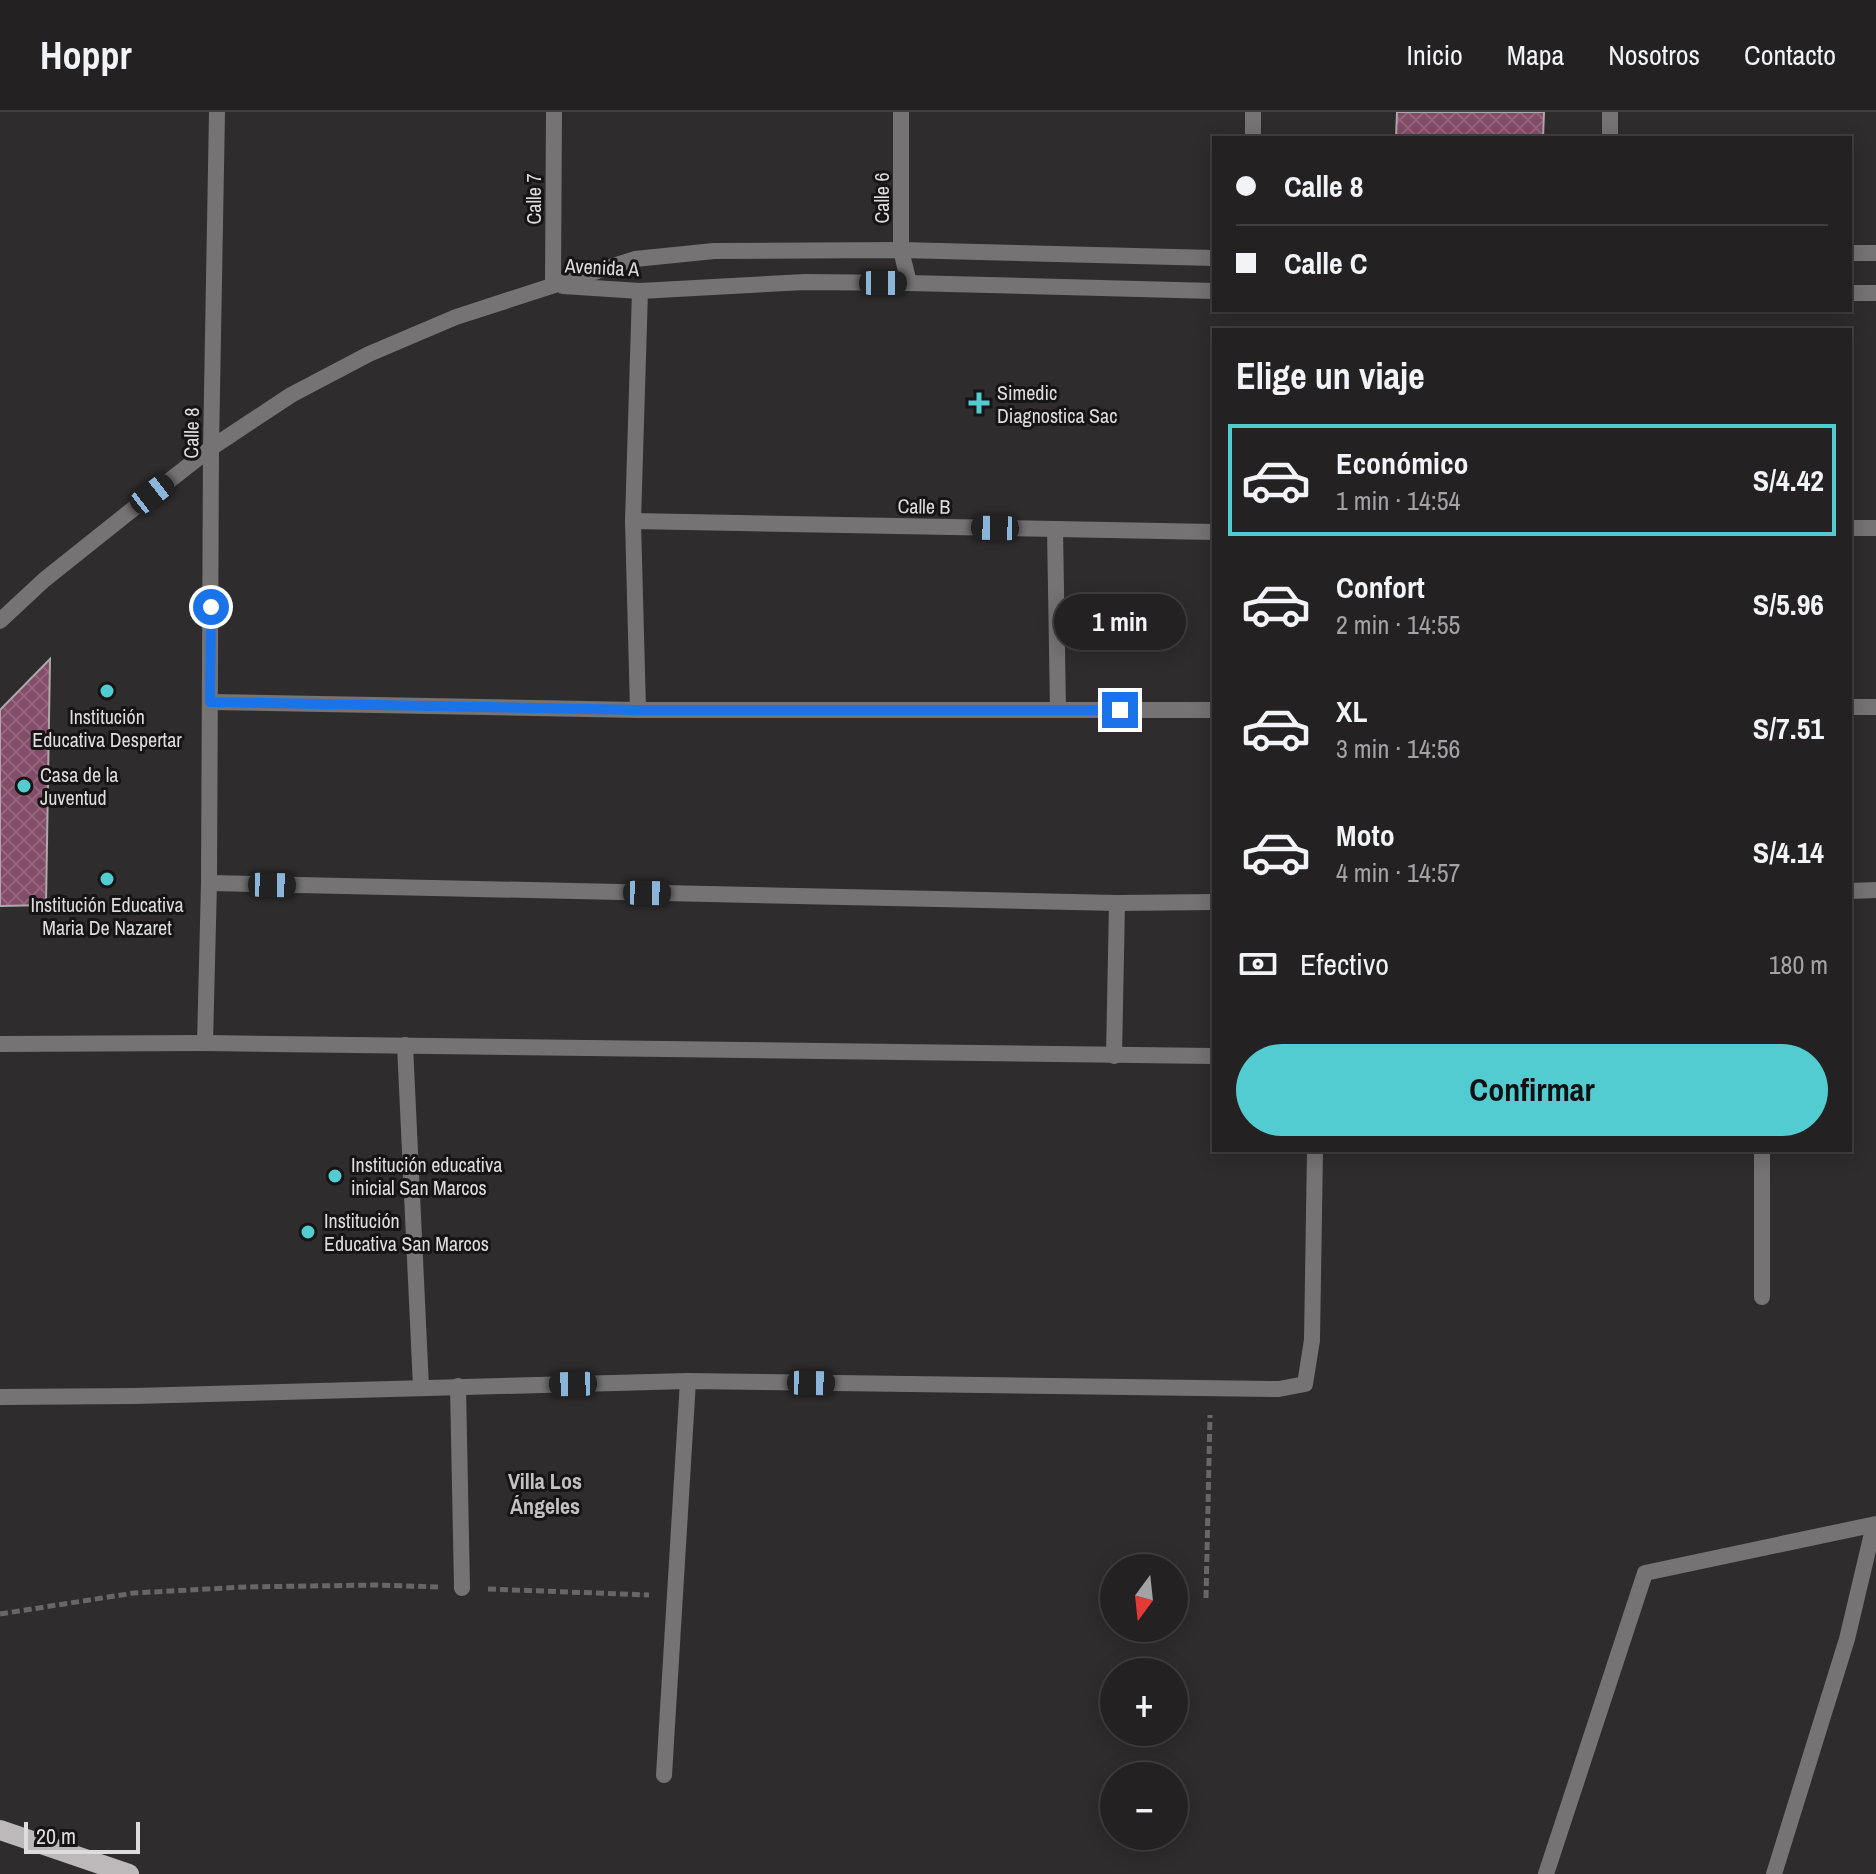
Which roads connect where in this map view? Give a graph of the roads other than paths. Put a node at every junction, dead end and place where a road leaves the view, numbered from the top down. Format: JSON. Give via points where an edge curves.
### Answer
{"nodes":[{"id":1,"x":217,"y":112,"type":"edge"},
{"id":2,"x":554,"y":112,"type":"edge"},
{"id":3,"x":901,"y":112,"type":"edge"},
{"id":4,"x":1253,"y":112,"type":"edge"},
{"id":5,"x":1610,"y":112,"type":"edge"},
{"id":6,"x":1253,"y":136,"type":"edge"},
{"id":7,"x":1610,"y":136,"type":"edge"},
{"id":8,"x":901,"y":250,"type":"junction"},
{"id":9,"x":1852,"y":253,"type":"edge"},
{"id":10,"x":1876,"y":253,"type":"edge"},
{"id":11,"x":1212,"y":258,"type":"edge"},
{"id":12,"x":909,"y":283,"type":"junction"},
{"id":13,"x":553,"y":285,"type":"junction"},
{"id":14,"x":640,"y":291,"type":"junction"},
{"id":15,"x":1212,"y":291,"type":"edge"},
{"id":16,"x":1852,"y":293,"type":"edge"},
{"id":17,"x":1876,"y":293,"type":"edge"},
{"id":18,"x":211,"y":448,"type":"junction"},
{"id":19,"x":633,"y":521,"type":"junction"},
{"id":20,"x":1852,"y":528,"type":"edge"},
{"id":21,"x":1876,"y":528,"type":"edge"},
{"id":22,"x":1055,"y":529,"type":"junction"},
{"id":23,"x":1212,"y":532,"type":"edge"},
{"id":24,"x":0,"y":621,"type":"edge"},
{"id":25,"x":210,"y":702,"type":"junction"},
{"id":26,"x":1852,"y":707,"type":"edge"},
{"id":27,"x":1876,"y":707,"type":"edge"},
{"id":28,"x":638,"y":710,"type":"junction"},
{"id":29,"x":1058,"y":710,"type":"junction"},
{"id":30,"x":1212,"y":710,"type":"edge"},
{"id":31,"x":209,"y":883,"type":"junction"},
{"id":32,"x":1876,"y":890,"type":"edge"},
{"id":33,"x":1852,"y":891,"type":"edge"},
{"id":34,"x":1212,"y":902,"type":"edge"},
{"id":35,"x":1117,"y":903,"type":"junction"},
{"id":36,"x":205,"y":1043,"type":"junction"},
{"id":37,"x":0,"y":1044,"type":"edge"},
{"id":38,"x":405,"y":1045,"type":"junction"},
{"id":39,"x":1114,"y":1056,"type":"junction"},
{"id":40,"x":1212,"y":1056,"type":"edge"},
{"id":41,"x":1315,"y":1152,"type":"edge"},
{"id":42,"x":1762,"y":1152,"type":"edge"},
{"id":43,"x":1762,"y":1297,"type":"dead end"},
{"id":44,"x":688,"y":1381,"type":"junction"},
{"id":45,"x":458,"y":1386,"type":"junction"},
{"id":46,"x":421,"y":1387,"type":"junction"},
{"id":47,"x":0,"y":1397,"type":"edge"},
{"id":48,"x":1875,"y":1524,"type":"edge"},
{"id":49,"x":462,"y":1588,"type":"road end"},
{"id":50,"x":664,"y":1775,"type":"dead end"},
{"id":51,"x":0,"y":1830,"type":"edge"},
{"id":52,"x":129,"y":1874,"type":"edge"},
{"id":53,"x":1546,"y":1874,"type":"edge"},
{"id":54,"x":1774,"y":1874,"type":"edge"}],
"edges":[{"from":1,"to":18,"type":"street","name":"Calle 8"},
{"from":2,"to":13,"type":"street","name":"Calle 7"},
{"from":3,"to":8,"type":"street","name":"Calle 6"},
{"from":4,"to":6,"type":"street"},
{"from":5,"to":7,"type":"street"},
{"from":8,"to":11,"type":"street","name":"Avenida A"},
{"from":8,"to":12,"type":"street","name":"Calle 6"},
{"from":8,"to":13,"type":"street","name":"Avenida A","via":[[714,251],[635,259]]},
{"from":9,"to":10,"type":"street"},
{"from":12,"to":14,"type":"street","name":"Avenida A","via":[[805,282]]},
{"from":12,"to":15,"type":"street","name":"Avenida A"},
{"from":13,"to":14,"type":"street","name":"Avenida A"},
{"from":13,"to":18,"type":"street","via":[[456,317],[369,354],[291,395]]},
{"from":14,"to":19,"type":"street"},
{"from":16,"to":17,"type":"street"},
{"from":18,"to":24,"type":"street"},
{"from":18,"to":25,"type":"street","name":"Calle 8"},
{"from":19,"to":22,"type":"street","name":"Calle B"},
{"from":19,"to":28,"type":"street"},
{"from":20,"to":21,"type":"street"},
{"from":22,"to":23,"type":"street","name":"Calle B"},
{"from":22,"to":29,"type":"street"},
{"from":25,"to":28,"type":"street"},
{"from":25,"to":31,"type":"street","name":"Calle 8"},
{"from":26,"to":27,"type":"street"},
{"from":28,"to":29,"type":"street"},
{"from":29,"to":30,"type":"street"},
{"from":31,"to":35,"type":"street"},
{"from":31,"to":36,"type":"street","name":"Calle 8"},
{"from":32,"to":33,"type":"street"},
{"from":34,"to":35,"type":"street"},
{"from":35,"to":39,"type":"street"},
{"from":36,"to":37,"type":"street"},
{"from":36,"to":38,"type":"street"},
{"from":38,"to":39,"type":"street"},
{"from":38,"to":46,"type":"street"},
{"from":39,"to":40,"type":"street"},
{"from":41,"to":44,"type":"street","via":[[1312,1340],[1305,1384],[1279,1389]]},
{"from":42,"to":43,"type":"street"},
{"from":44,"to":45,"type":"street"},
{"from":44,"to":50,"type":"street"},
{"from":45,"to":46,"type":"street"},
{"from":45,"to":49,"type":"street"},
{"from":46,"to":47,"type":"street"},
{"from":48,"to":53,"type":"street","via":[[1645,1573]]},
{"from":48,"to":54,"type":"street","via":[[1847,1639]]},
{"from":51,"to":52,"type":"main road"}]}
